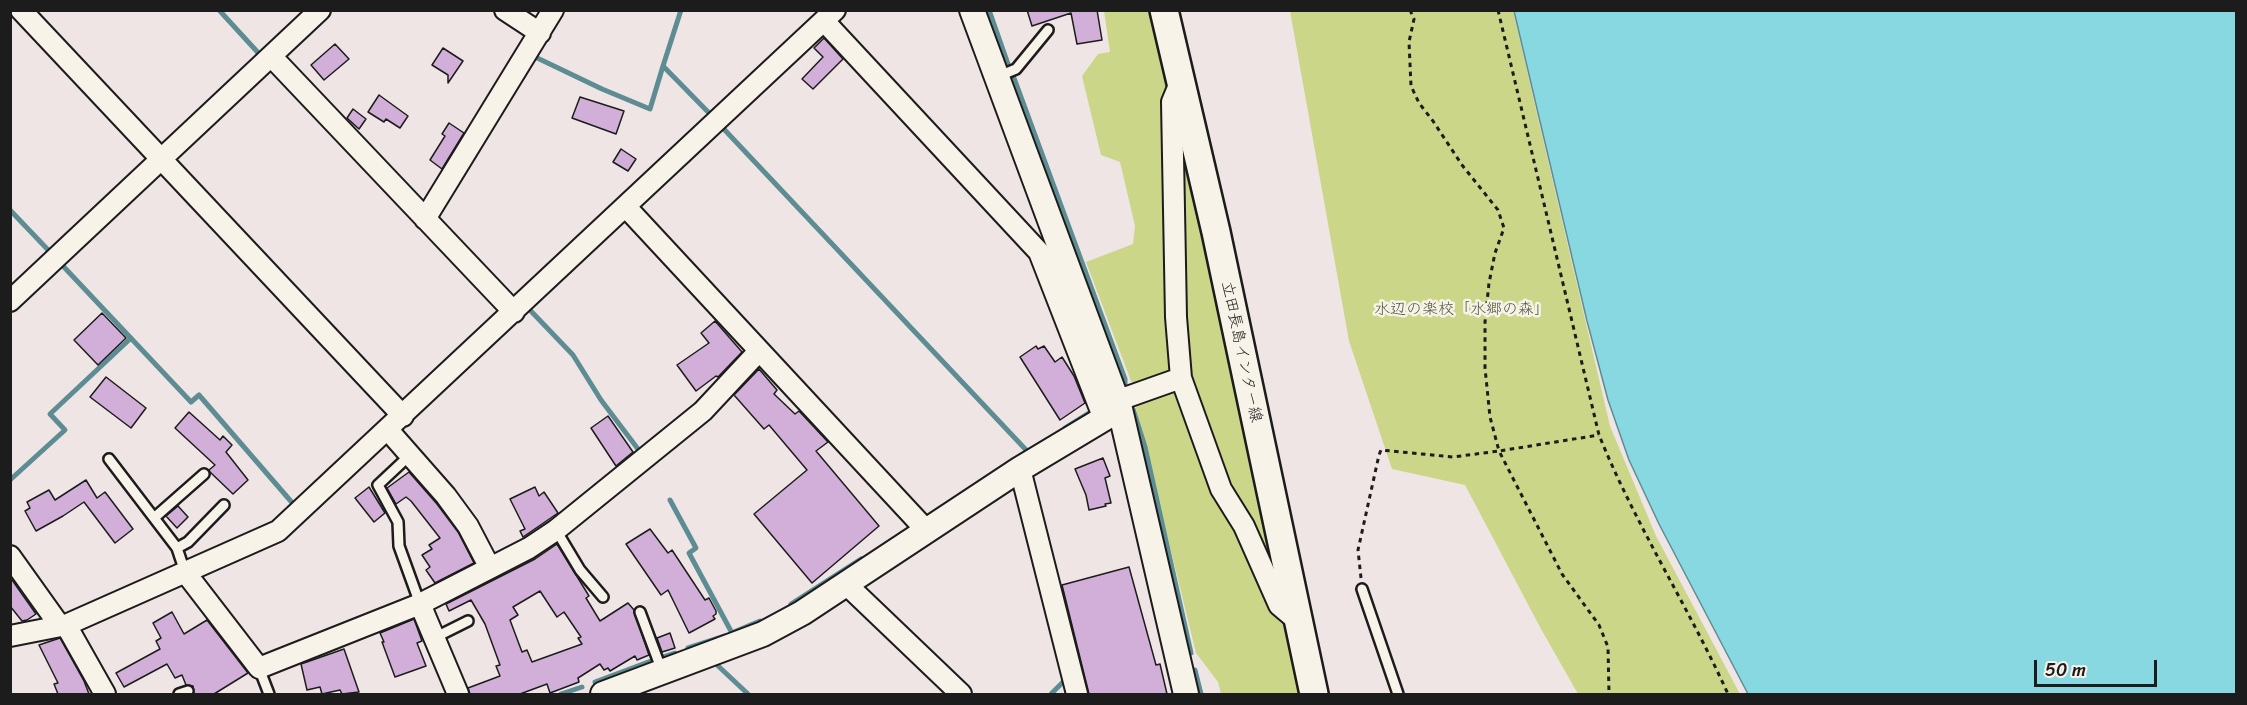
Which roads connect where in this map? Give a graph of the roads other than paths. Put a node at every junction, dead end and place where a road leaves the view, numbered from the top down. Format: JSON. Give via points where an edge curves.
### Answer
{"nodes":[{"id":1,"x":21,"y":10,"type":"edge"},
{"id":2,"x":320,"y":10,"type":"edge"},
{"id":3,"x":505,"y":10,"type":"edge"},
{"id":4,"x":553,"y":10,"type":"edge"},
{"id":5,"x":972,"y":10,"type":"edge"},
{"id":6,"x":1164,"y":10,"type":"edge"},
{"id":7,"x":830,"y":16,"type":"edge"},
{"id":8,"x":1048,"y":30,"type":"dead end"},
{"id":9,"x":540,"y":33,"type":"junction"},
{"id":10,"x":272,"y":56,"type":"junction"},
{"id":11,"x":996,"y":77,"type":"junction"},
{"id":12,"x":1180,"y":83,"type":"junction"},
{"id":13,"x":161,"y":160,"type":"junction"},
{"id":14,"x":626,"y":207,"type":"junction"},
{"id":15,"x":425,"y":219,"type":"junction"},
{"id":16,"x":10,"y":301,"type":"edge"},
{"id":17,"x":514,"y":312,"type":"junction"},
{"id":18,"x":759,"y":351,"type":"junction"},
{"id":19,"x":1181,"y":378,"type":"junction"},
{"id":20,"x":1113,"y":409,"type":"junction"},
{"id":21,"x":403,"y":416,"type":"junction"},
{"id":22,"x":388,"y":430,"type":"junction"},
{"id":23,"x":410,"y":455,"type":"junction"},
{"id":24,"x":109,"y":459,"type":"dead end"},
{"id":25,"x":1020,"y":470,"type":"junction"},
{"id":26,"x":204,"y":474,"type":"dead end"},
{"id":27,"x":224,"y":506,"type":"dead end"},
{"id":28,"x":154,"y":518,"type":"junction"},
{"id":29,"x":556,"y":530,"type":"junction"},
{"id":30,"x":927,"y":531,"type":"junction"},
{"id":31,"x":177,"y":548,"type":"junction"},
{"id":32,"x":10,"y":556,"type":"edge"},
{"id":33,"x":489,"y":568,"type":"junction"},
{"id":34,"x":185,"y":572,"type":"junction"},
{"id":35,"x":846,"y":585,"type":"junction"},
{"id":36,"x":1362,"y":589,"type":"road end"},
{"id":37,"x":603,"y":597,"type":"dead end"},
{"id":38,"x":420,"y":604,"type":"junction"},
{"id":39,"x":640,"y":612,"type":"dead end"},
{"id":40,"x":468,"y":621,"type":"dead end"},
{"id":41,"x":1298,"y":621,"type":"junction"},
{"id":42,"x":63,"y":625,"type":"junction"},
{"id":43,"x":10,"y":636,"type":"edge"},
{"id":44,"x":434,"y":638,"type":"junction"},
{"id":45,"x":259,"y":669,"type":"junction"},
{"id":46,"x":663,"y":673,"type":"junction"},
{"id":47,"x":1072,"y":691,"type":"edge"},
{"id":48,"x":105,"y":694,"type":"edge"},
{"id":49,"x":268,"y":694,"type":"edge"},
{"id":50,"x":458,"y":694,"type":"edge"},
{"id":51,"x":603,"y":694,"type":"edge"},
{"id":52,"x":961,"y":694,"type":"edge"},
{"id":53,"x":1186,"y":694,"type":"edge"},
{"id":54,"x":1314,"y":694,"type":"edge"},
{"id":55,"x":1398,"y":694,"type":"edge"}],
"edges":[{"from":1,"to":13,"type":"street"},
{"from":2,"to":10,"type":"street"},
{"from":3,"to":9,"type":"street"},
{"from":4,"to":9,"type":"street"},
{"from":5,"to":11,"type":"street"},
{"from":6,"to":12,"type":"main road","name":"立田長島インター線"},
{"from":7,"to":14,"type":"street"},
{"from":7,"to":20,"type":"street","via":[[1039,252]]},
{"from":8,"to":11,"type":"lane","via":[[1016,69]]},
{"from":9,"to":15,"type":"street"},
{"from":10,"to":13,"type":"street"},
{"from":10,"to":15,"type":"street"},
{"from":11,"to":20,"type":"street"},
{"from":12,"to":19,"type":"street","via":[[1173,102],[1176,317]]},
{"from":12,"to":41,"type":"main road","name":"立田長島インター線","via":[[1216,232]]},
{"from":13,"to":16,"type":"street"},
{"from":13,"to":21,"type":"street"},
{"from":14,"to":17,"type":"street"},
{"from":14,"to":18,"type":"street"},
{"from":15,"to":17,"type":"street"},
{"from":17,"to":21,"type":"street"},
{"from":18,"to":29,"type":"street","via":[[703,411]]},
{"from":18,"to":30,"type":"street"},
{"from":19,"to":20,"type":"street"},
{"from":19,"to":41,"type":"street","via":[[1221,489],[1244,526],[1278,605]]},
{"from":20,"to":25,"type":"street"},
{"from":20,"to":53,"type":"street"},
{"from":21,"to":22,"type":"street"},
{"from":22,"to":23,"type":"street"},
{"from":22,"to":34,"type":"street","via":[[278,531]]},
{"from":23,"to":33,"type":"street","via":[[468,526]]},
{"from":23,"to":38,"type":"lane","via":[[378,485],[398,522],[399,546]]},
{"from":24,"to":28,"type":"lane"},
{"from":25,"to":30,"type":"street"},
{"from":25,"to":47,"type":"street"},
{"from":26,"to":28,"type":"lane"},
{"from":27,"to":31,"type":"lane"},
{"from":28,"to":31,"type":"lane"},
{"from":29,"to":33,"type":"street"},
{"from":29,"to":37,"type":"lane","via":[[580,570]]},
{"from":30,"to":35,"type":"street"},
{"from":31,"to":34,"type":"lane"},
{"from":32,"to":42,"type":"street"},
{"from":33,"to":38,"type":"street"},
{"from":34,"to":42,"type":"street"},
{"from":34,"to":45,"type":"street"},
{"from":35,"to":46,"type":"street","via":[[763,634]]},
{"from":35,"to":52,"type":"street"},
{"from":36,"to":55,"type":"lane"},
{"from":38,"to":44,"type":"street"},
{"from":38,"to":45,"type":"street"},
{"from":39,"to":46,"type":"lane"},
{"from":40,"to":44,"type":"lane"},
{"from":41,"to":54,"type":"main road","name":"立田長島インター線"},
{"from":42,"to":43,"type":"street"},
{"from":42,"to":48,"type":"street"},
{"from":44,"to":50,"type":"street"},
{"from":45,"to":49,"type":"lane"},
{"from":46,"to":51,"type":"street"}]}
